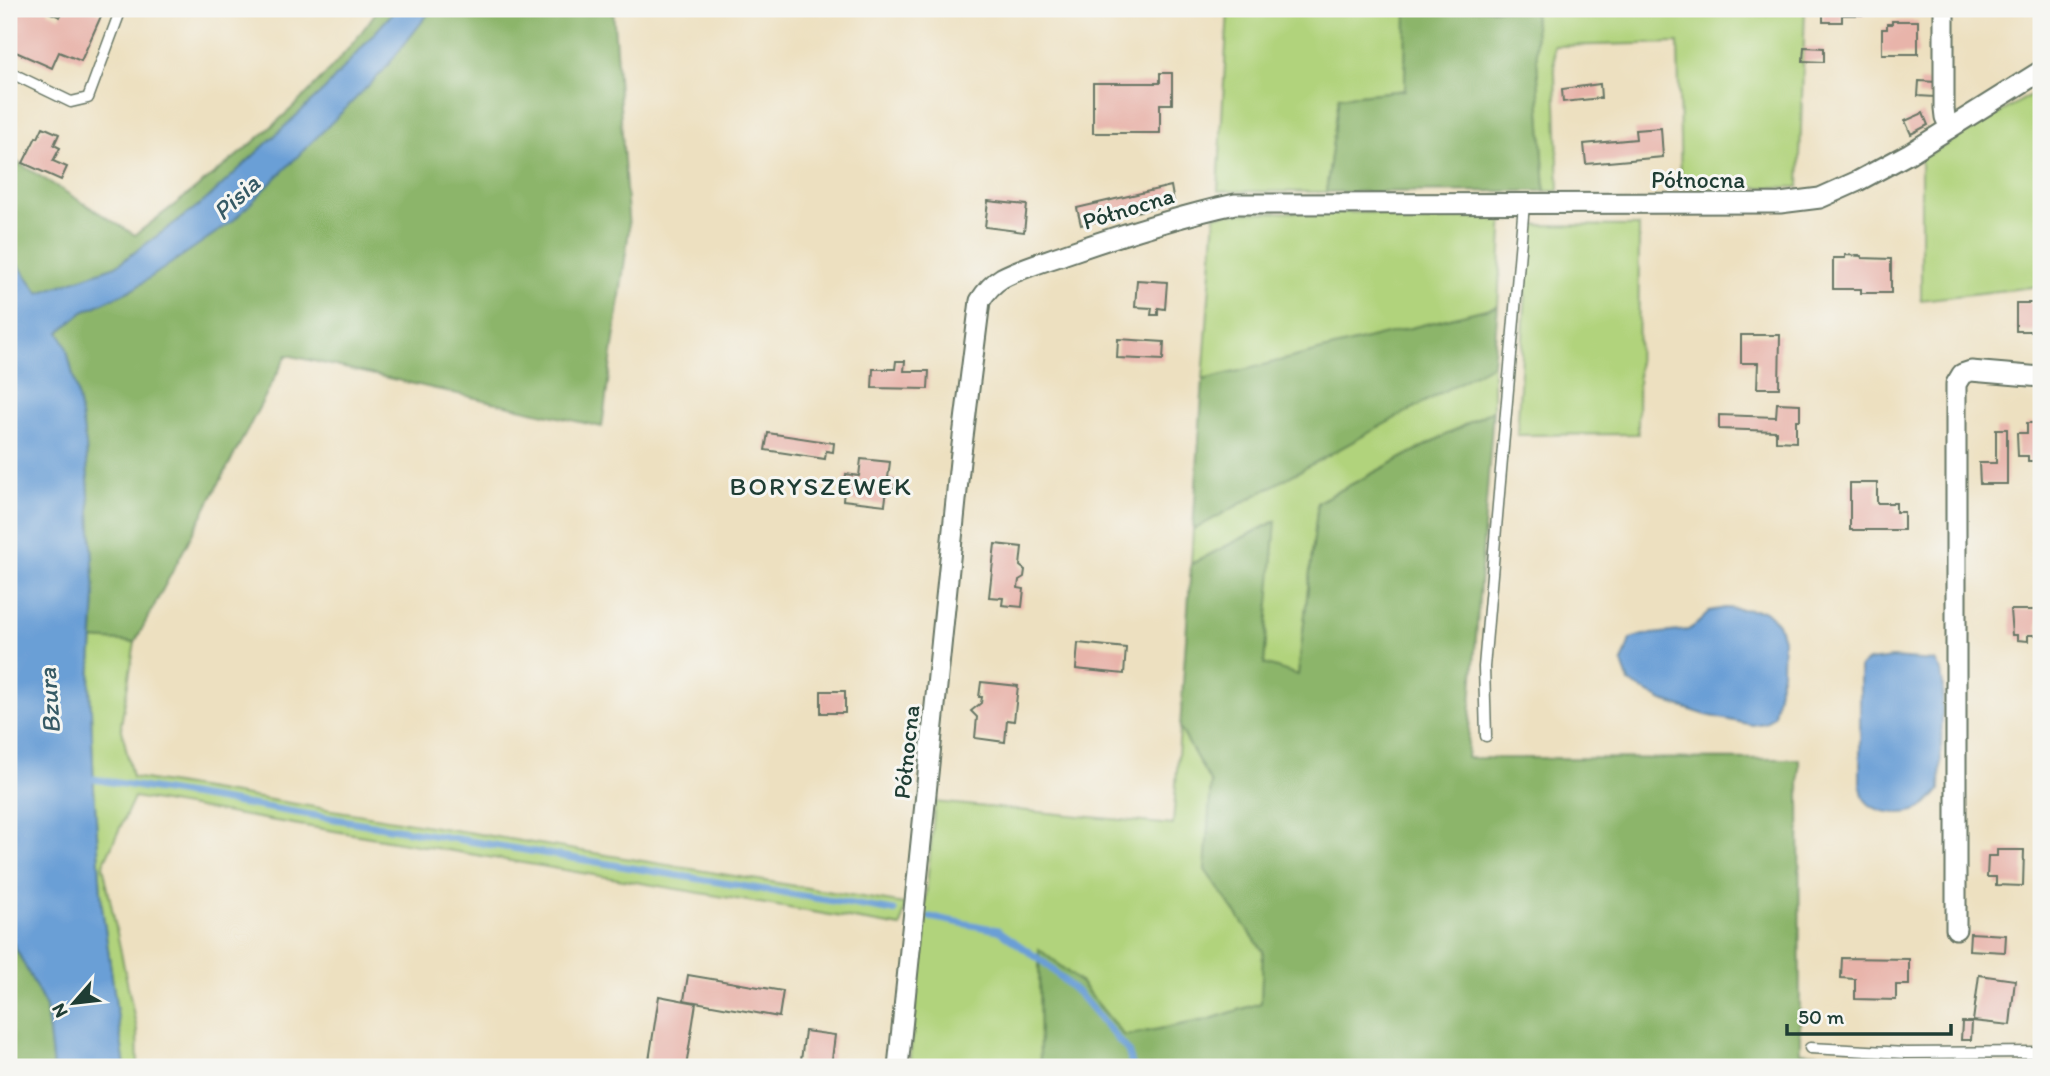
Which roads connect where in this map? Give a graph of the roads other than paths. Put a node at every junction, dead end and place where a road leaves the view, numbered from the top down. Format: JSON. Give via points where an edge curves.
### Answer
{"nodes":[{"id":1,"x":121,"y":9,"type":"edge"},
{"id":2,"x":1944,"y":9,"type":"edge"},
{"id":3,"x":2041,"y":71,"type":"edge"},
{"id":4,"x":9,"y":72,"type":"edge"},
{"id":5,"x":1950,"y":128,"type":"junction"},
{"id":6,"x":1524,"y":204,"type":"junction"},
{"id":7,"x":2041,"y":377,"type":"edge"},
{"id":8,"x":1486,"y":736,"type":"dead end"},
{"id":9,"x":1956,"y":929,"type":"dead end"},
{"id":10,"x":1811,"y":1048,"type":"dead end"},
{"id":11,"x":2041,"y":1052,"type":"edge"},
{"id":12,"x":898,"y":1067,"type":"edge"}],
"edges":[{"from":1,"to":4,"type":"lane","via":[[88,98],[71,102]]},
{"from":2,"to":5,"type":"street","via":[[1944,108]]},
{"from":3,"to":5,"type":"street","name":"Północna"},
{"from":5,"to":6,"type":"street","name":"Północna","via":[[1820,198],[1780,204]]},
{"from":6,"to":8,"type":"lane","via":[[1484,667]]},
{"from":6,"to":12,"type":"street","name":"Północna","via":[[1235,204],[1018,270],[986,290],[979,301],[960,461]]},
{"from":7,"to":9,"type":"street","via":[[1971,371],[1962,374],[1956,384]]},
{"from":10,"to":11,"type":"lane"}]}
